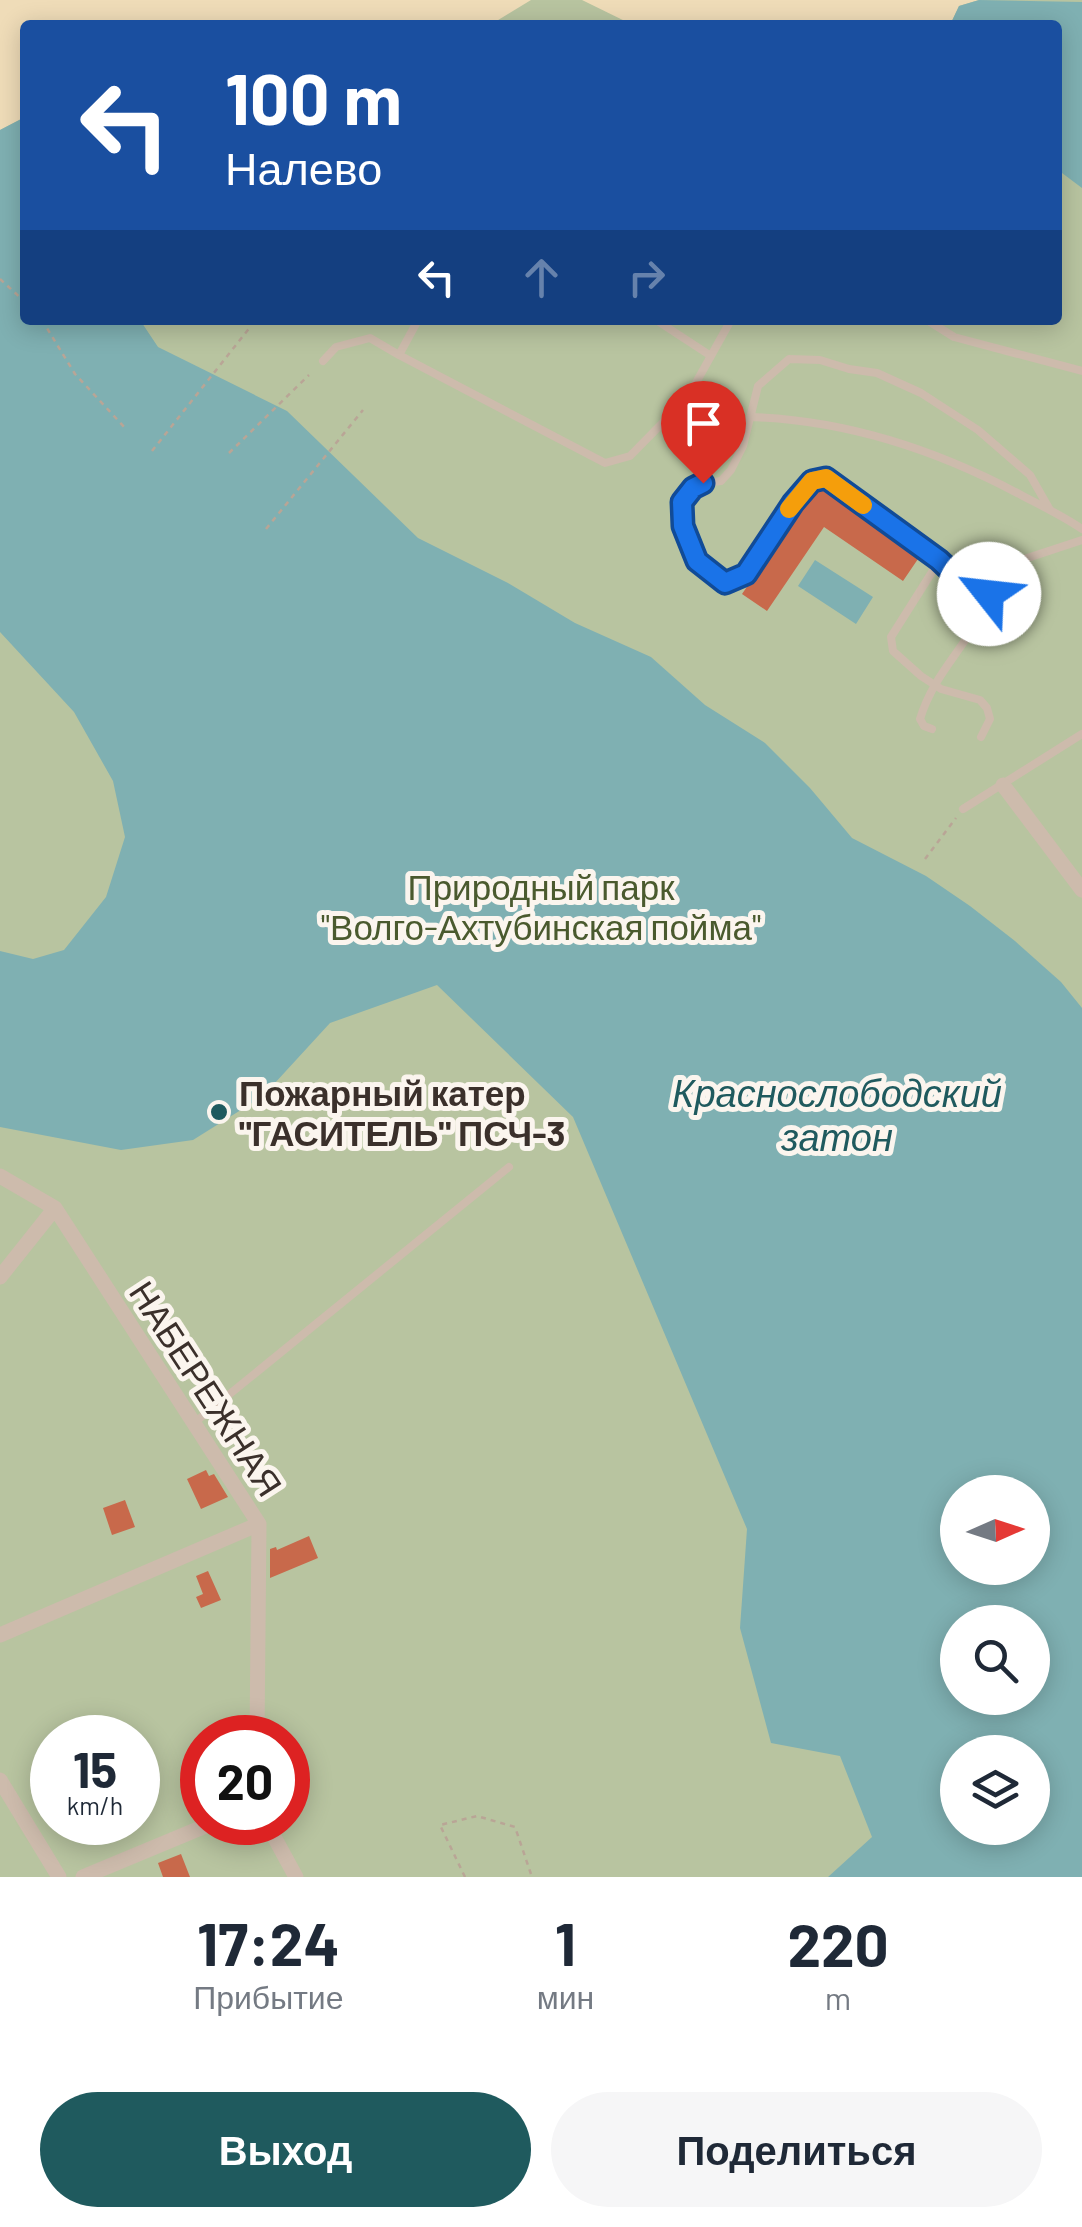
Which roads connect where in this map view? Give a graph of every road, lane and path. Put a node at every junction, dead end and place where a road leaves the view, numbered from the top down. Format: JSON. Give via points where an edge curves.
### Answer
{"nodes":[{"id":1,"x":0,"y":280,"type":"edge"},
{"id":2,"x":20,"y":298,"type":"edge"},
{"id":3,"x":45,"y":325,"type":"edge"},
{"id":4,"x":415,"y":325,"type":"edge"},
{"id":5,"x":664,"y":325,"type":"edge"},
{"id":6,"x":728,"y":325,"type":"edge"},
{"id":7,"x":935,"y":325,"type":"edge"},
{"id":8,"x":251,"y":326,"type":"dead end"},
{"id":9,"x":398,"y":355,"type":"junction"},
{"id":10,"x":711,"y":356,"type":"junction"},
{"id":11,"x":323,"y":362,"type":"dead end"},
{"id":12,"x":1082,"y":371,"type":"edge"},
{"id":13,"x":310,"y":375,"type":"dead end"},
{"id":14,"x":363,"y":410,"type":"dead end"},
{"id":15,"x":750,"y":417,"type":"junction"},
{"id":16,"x":126,"y":430,"type":"dead end"},
{"id":17,"x":152,"y":451,"type":"dead end"},
{"id":18,"x":229,"y":453,"type":"dead end"},
{"id":19,"x":1050,"y":510,"type":"junction"},
{"id":20,"x":266,"y":528,"type":"dead end"},
{"id":21,"x":1082,"y":529,"type":"edge"},
{"id":22,"x":1082,"y":540,"type":"edge"},
{"id":23,"x":939,"y":560,"type":"junction"},
{"id":24,"x":991,"y":585,"type":"junction"},
{"id":25,"x":934,"y":684,"type":"junction"},
{"id":26,"x":932,"y":729,"type":"dead end"},
{"id":27,"x":1082,"y":734,"type":"edge"},
{"id":28,"x":980,"y":737,"type":"dead end"},
{"id":29,"x":1003,"y":785,"type":"junction"},
{"id":30,"x":963,"y":809,"type":"joint"},
{"id":31,"x":925,"y":860,"type":"dead end"},
{"id":32,"x":1082,"y":890,"type":"edge"},
{"id":33,"x":509,"y":1168,"type":"dead end"},
{"id":34,"x":0,"y":1176,"type":"edge"},
{"id":35,"x":54,"y":1208,"type":"junction"},
{"id":36,"x":0,"y":1277,"type":"edge"},
{"id":37,"x":194,"y":1423,"type":"junction"},
{"id":38,"x":259,"y":1524,"type":"junction"},
{"id":39,"x":0,"y":1635,"type":"edge"},
{"id":40,"x":257,"y":1715,"type":"edge"},
{"id":41,"x":0,"y":1780,"type":"edge"},
{"id":42,"x":180,"y":1836,"type":"edge"},
{"id":43,"x":279,"y":1845,"type":"edge"},
{"id":44,"x":59,"y":1877,"type":"edge"},
{"id":45,"x":82,"y":1877,"type":"edge"},
{"id":46,"x":296,"y":1877,"type":"edge"},
{"id":47,"x":465,"y":1877,"type":"edge"},
{"id":48,"x":532,"y":1877,"type":"edge"}],
"edges":[{"from":1,"to":2,"type":"path"},
{"from":3,"to":16,"type":"path","via":[[75,374]]},
{"from":4,"to":9,"type":"lane"},
{"from":5,"to":10,"type":"lane"},
{"from":6,"to":10,"type":"lane"},
{"from":7,"to":12,"type":"lane","via":[[954,337]]},
{"from":8,"to":17,"type":"path"},
{"from":9,"to":10,"type":"lane","via":[[605,463],[630,456],[688,397]]},
{"from":9,"to":11,"type":"lane","via":[[370,338],[336,347]]},
{"from":13,"to":18,"type":"path"},
{"from":14,"to":20,"type":"path"},
{"from":15,"to":19,"type":"lane","via":[[794,418],[882,436],[941,456]]},
{"from":15,"to":19,"type":"lane","via":[[758,386],[789,359],[877,372],[978,430],[1030,475]]},
{"from":15,"to":23,"type":"lane","via":[[731,470],[721,481],[693,488],[682,502],[697,561],[725,583],[746,574],[793,503],[812,481],[826,478]]},
{"from":19,"to":21,"type":"lane"},
{"from":22,"to":24,"type":"lane","via":[[1000,567]]},
{"from":23,"to":24,"type":"lane","via":[[962,582]]},
{"from":23,"to":25,"type":"lane","via":[[892,637],[893,651]]},
{"from":24,"to":25,"type":"lane","via":[[977,622]]},
{"from":25,"to":26,"type":"lane","via":[[920,719]]},
{"from":25,"to":28,"type":"lane","via":[[987,708],[990,720]]},
{"from":27,"to":29,"type":"lane"},
{"from":29,"to":30,"type":"lane"},
{"from":29,"to":32,"type":"street"},
{"from":30,"to":31,"type":"path"},
{"from":33,"to":37,"type":"lane"},
{"from":34,"to":35,"type":"street","name":"НАБЕРЕЖНАЯ"},
{"from":35,"to":36,"type":"street"},
{"from":35,"to":37,"type":"street","name":"НАБЕРЕЖНАЯ"},
{"from":37,"to":38,"type":"street","name":"НАБЕРЕЖНАЯ"},
{"from":38,"to":39,"type":"street"},
{"from":38,"to":40,"type":"street","name":"НАБЕРЕЖНАЯ"},
{"from":41,"to":44,"type":"street"},
{"from":42,"to":45,"type":"street"},
{"from":43,"to":46,"type":"street"},
{"from":47,"to":48,"type":"path","via":[[440,1825],[477,1816],[515,1826]]}]}
